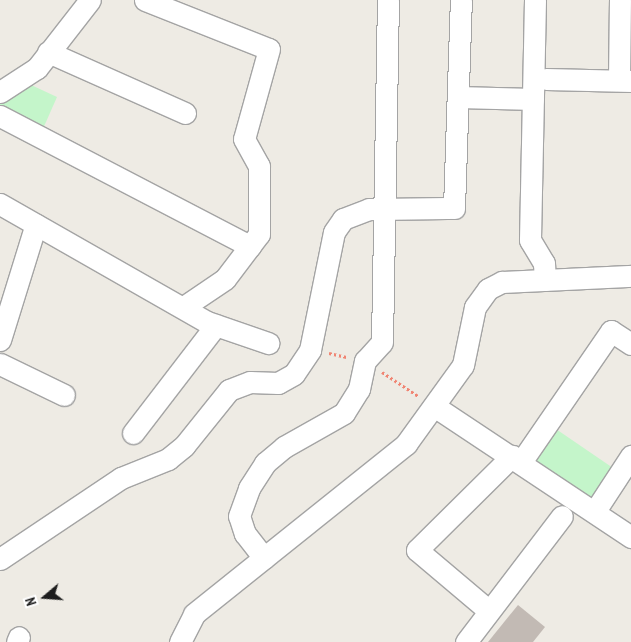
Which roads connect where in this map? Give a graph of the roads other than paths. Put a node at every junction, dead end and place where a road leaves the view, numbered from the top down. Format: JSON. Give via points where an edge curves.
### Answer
{"nodes":[{"id":1,"x":90,"y":0,"type":"edge"},
{"id":2,"x":145,"y":0,"type":"edge"},
{"id":3,"x":388,"y":0,"type":"edge"},
{"id":4,"x":461,"y":0,"type":"edge"},
{"id":5,"x":535,"y":0,"type":"edge"},
{"id":6,"x":620,"y":0,"type":"edge"},
{"id":7,"x":48,"y":52,"type":"junction"},
{"id":8,"x":546,"y":78,"type":"dead end"},
{"id":9,"x":625,"y":80,"type":"edge"},
{"id":10,"x":0,"y":92,"type":"edge"},
{"id":11,"x":459,"y":97,"type":"junction"},
{"id":12,"x":533,"y":99,"type":"junction"},
{"id":13,"x":185,"y":113,"type":"dead end"},
{"id":14,"x":0,"y":116,"type":"edge"},
{"id":15,"x":0,"y":204,"type":"edge"},
{"id":16,"x":383,"y":208,"type":"junction"},
{"id":17,"x":36,"y":224,"type":"junction"},
{"id":18,"x":250,"y":246,"type":"junction"},
{"id":19,"x":631,"y":276,"type":"edge"},
{"id":20,"x":545,"y":280,"type":"junction"},
{"id":21,"x":184,"y":306,"type":"junction"},
{"id":22,"x":216,"y":325,"type":"junction"},
{"id":23,"x":0,"y":340,"type":"edge"},
{"id":24,"x":268,"y":343,"type":"dead end"},
{"id":25,"x":631,"y":344,"type":"edge"},
{"id":26,"x":0,"y":364,"type":"edge"},
{"id":27,"x":64,"y":396,"type":"dead end"},
{"id":28,"x":434,"y":406,"type":"junction"},
{"id":29,"x":133,"y":433,"type":"dead end"},
{"id":30,"x":631,"y":456,"type":"edge"},
{"id":31,"x":516,"y":459,"type":"junction"},
{"id":32,"x":595,"y":512,"type":"junction"},
{"id":33,"x":562,"y":516,"type":"dead end"},
{"id":34,"x":631,"y":537,"type":"edge"},
{"id":35,"x":264,"y":558,"type":"junction"},
{"id":36,"x":0,"y":559,"type":"edge"},
{"id":37,"x":488,"y":610,"type":"junction"},
{"id":38,"x":180,"y":642,"type":"edge"},
{"id":39,"x":466,"y":642,"type":"edge"}],
"edges":[{"from":1,"to":7,"type":"street"},
{"from":2,"to":18,"type":"street","via":[[269,49],[244,139],[259,166],[259,234]]},
{"from":3,"to":16,"type":"street"},
{"from":4,"to":11,"type":"street"},
{"from":5,"to":12,"type":"street"},
{"from":6,"to":9,"type":"street"},
{"from":7,"to":10,"type":"street","via":[[38,68]]},
{"from":7,"to":13,"type":"street"},
{"from":8,"to":9,"type":"street"},
{"from":11,"to":12,"type":"street"},
{"from":11,"to":16,"type":"street","via":[[454,208]]},
{"from":12,"to":20,"type":"street","via":[[530,240],[544,264]]},
{"from":14,"to":18,"type":"street"},
{"from":15,"to":17,"type":"street"},
{"from":16,"to":35,"type":"street","via":[[382,342],[365,361],[359,389],[344,413],[284,447],[265,463],[249,488],[239,516],[244,534]]},
{"from":16,"to":36,"type":"street","via":[[356,211],[334,232],[310,350],[294,374],[278,383],[250,382],[229,390],[184,446],[168,459],[120,478]]},
{"from":17,"to":21,"type":"street"},
{"from":17,"to":23,"type":"street"},
{"from":18,"to":21,"type":"street","via":[[225,279]]},
{"from":19,"to":20,"type":"street"},
{"from":20,"to":28,"type":"street","via":[[502,282],[479,299],[469,351]]},
{"from":21,"to":22,"type":"street"},
{"from":22,"to":24,"type":"street"},
{"from":22,"to":29,"type":"street"},
{"from":25,"to":31,"type":"street","via":[[611,332]]},
{"from":26,"to":27,"type":"street"},
{"from":28,"to":31,"type":"street"},
{"from":28,"to":35,"type":"street","via":[[406,444],[377,471]]},
{"from":30,"to":32,"type":"street"},
{"from":31,"to":32,"type":"street"},
{"from":31,"to":37,"type":"street","via":[[417,550]]},
{"from":32,"to":34,"type":"street"},
{"from":33,"to":37,"type":"street"},
{"from":35,"to":38,"type":"street","via":[[194,614]]},
{"from":37,"to":39,"type":"street"}]}
